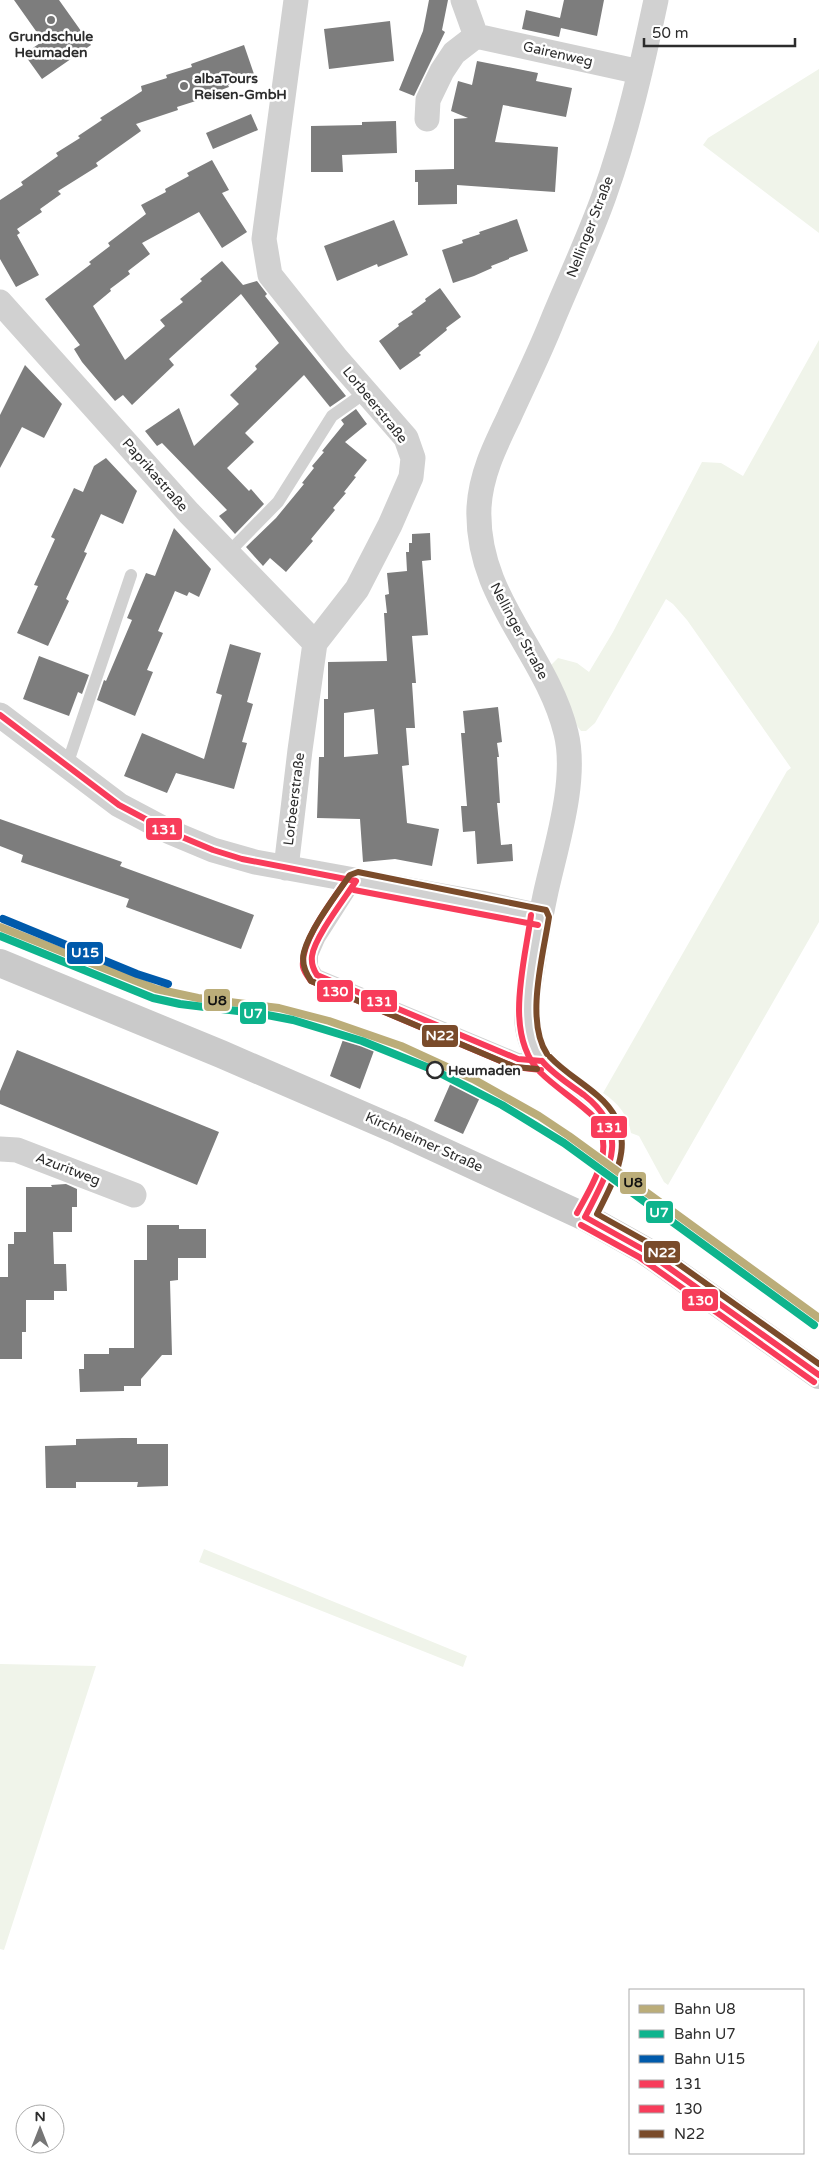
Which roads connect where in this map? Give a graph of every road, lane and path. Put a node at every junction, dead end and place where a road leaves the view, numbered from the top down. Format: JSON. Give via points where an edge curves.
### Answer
{"nodes":[{"id":1,"x":296,"y":0,"type":"edge"},
{"id":2,"x":463,"y":0,"type":"edge"},
{"id":3,"x":656,"y":0,"type":"edge"},
{"id":4,"x":476,"y":36,"type":"junction"},
{"id":5,"x":640,"y":72,"type":"junction"},
{"id":6,"x":427,"y":120,"type":"dead end"},
{"id":7,"x":0,"y":302,"type":"edge"},
{"id":8,"x":366,"y":392,"type":"junction"},
{"id":9,"x":228,"y":553,"type":"junction"},
{"id":10,"x":131,"y":575,"type":"dead end"},
{"id":11,"x":315,"y":643,"type":"junction"},
{"id":12,"x":0,"y":715,"type":"edge"},
{"id":13,"x":66,"y":765,"type":"junction"},
{"id":14,"x":286,"y":868,"type":"junction"},
{"id":15,"x":356,"y":881,"type":"junction"},
{"id":16,"x":540,"y":916,"type":"junction"},
{"id":17,"x":0,"y":963,"type":"edge"},
{"id":18,"x":542,"y":1061,"type":"junction"},
{"id":19,"x":0,"y":1149,"type":"edge"},
{"id":20,"x":134,"y":1195,"type":"dead end"},
{"id":21,"x":586,"y":1217,"type":"junction"},
{"id":22,"x":819,"y":1375,"type":"edge"}],
"edges":[{"from":1,"to":8,"type":"street","name":"Lorbeerstraße","via":[[264,239],[270,275]]},
{"from":2,"to":4,"type":"street"},
{"from":3,"to":5,"type":"street","name":"Nellinger Straße"},
{"from":4,"to":5,"type":"street","name":"Gairenweg"},
{"from":4,"to":6,"type":"street","via":[[454,53],[442,71],[428,100]]},
{"from":5,"to":16,"type":"street","name":"Nellinger Straße","via":[[604,195],[547,334],[486,465],[479,506],[481,547],[492,583],[554,699],[569,748],[568,785],[560,833]]},
{"from":7,"to":9,"type":"street","name":"Paprikastraße"},
{"from":8,"to":9,"type":"lane","via":[[332,416],[278,502]]},
{"from":8,"to":11,"type":"street","name":"Lorbeerstraße","via":[[406,438],[413,458],[411,477],[357,590]]},
{"from":9,"to":11,"type":"street","name":"Paprikastraße"},
{"from":10,"to":13,"type":"lane"},
{"from":11,"to":14,"type":"street","name":"Lorbeerstraße"},
{"from":12,"to":13,"type":"street"},
{"from":13,"to":14,"type":"street","via":[[119,805],[170,832],[229,856]]},
{"from":14,"to":15,"type":"street"},
{"from":15,"to":16,"type":"street"},
{"from":15,"to":18,"type":"lane","via":[[314,950],[312,967],[317,975],[518,1059]]},
{"from":16,"to":18,"type":"street","name":"Nellinger Straße","via":[[526,1014],[530,1038]]},
{"from":17,"to":21,"type":"main road","name":"Kirchheimer Straße","via":[[407,1134]]},
{"from":18,"to":21,"type":"street","name":"Nellinger Straße","via":[[598,1107],[613,1131],[612,1158]]},
{"from":19,"to":20,"type":"street","name":"Azuritweg","via":[[17,1150]]},
{"from":21,"to":22,"type":"main road","name":"Kirchheimer Straße","via":[[644,1250]]}]}
